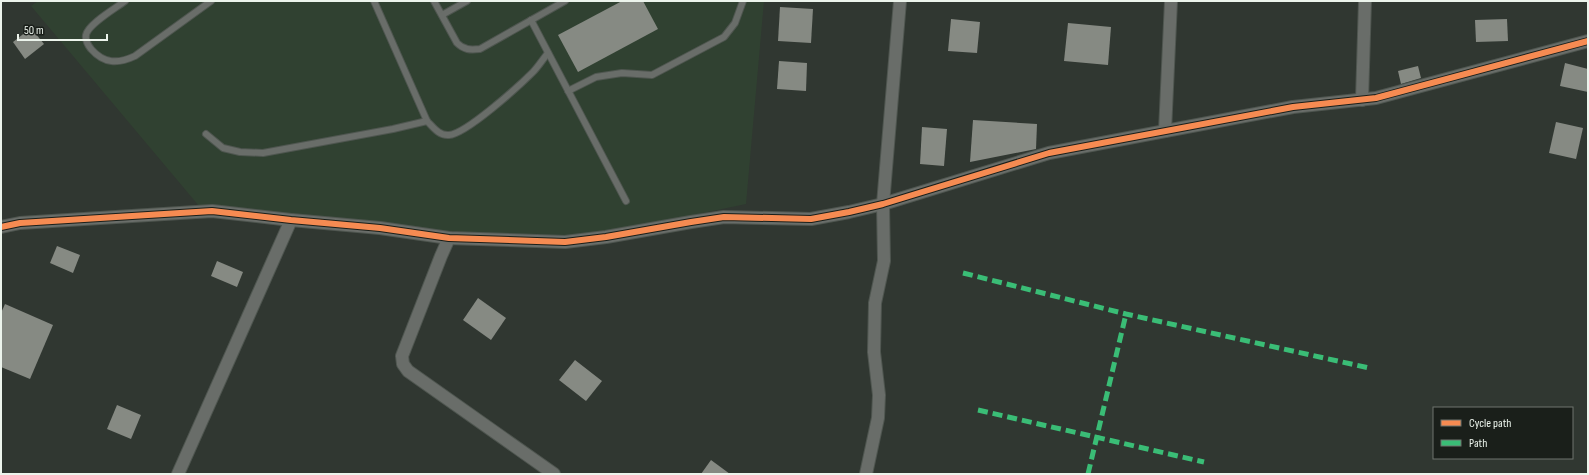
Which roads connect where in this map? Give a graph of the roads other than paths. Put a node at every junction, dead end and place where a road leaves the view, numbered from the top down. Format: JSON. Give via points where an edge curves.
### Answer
{"nodes":[{"id":1,"x":125,"y":1,"type":"edge"},
{"id":2,"x":211,"y":1,"type":"edge"},
{"id":3,"x":374,"y":1,"type":"edge"},
{"id":4,"x":434,"y":1,"type":"edge"},
{"id":5,"x":467,"y":1,"type":"edge"},
{"id":6,"x":565,"y":1,"type":"edge"},
{"id":7,"x":743,"y":1,"type":"edge"},
{"id":8,"x":900,"y":1,"type":"edge"},
{"id":9,"x":1171,"y":1,"type":"edge"},
{"id":10,"x":1365,"y":1,"type":"edge"},
{"id":11,"x":442,"y":15,"type":"junction"},
{"id":12,"x":531,"y":20,"type":"junction"},
{"id":13,"x":1588,"y":41,"type":"edge"},
{"id":14,"x":548,"y":53,"type":"junction"},
{"id":15,"x":568,"y":91,"type":"junction"},
{"id":16,"x":1362,"y":100,"type":"junction"},
{"id":17,"x":427,"y":120,"type":"junction"},
{"id":18,"x":1165,"y":131,"type":"junction"},
{"id":19,"x":206,"y":134,"type":"dead end"},
{"id":20,"x":626,"y":201,"type":"dead end"},
{"id":21,"x":883,"y":204,"type":"junction"},
{"id":22,"x":291,"y":220,"type":"junction"},
{"id":23,"x":1,"y":227,"type":"edge"},
{"id":24,"x":449,"y":238,"type":"junction"},
{"id":25,"x":178,"y":474,"type":"edge"},
{"id":26,"x":554,"y":474,"type":"edge"},
{"id":27,"x":866,"y":474,"type":"edge"}],
"edges":[{"from":1,"to":2,"type":"lane","via":[[89,28],[85,35],[87,44],[97,56],[110,61],[123,61],[135,56]]},
{"from":3,"to":17,"type":"lane"},
{"from":4,"to":11,"type":"lane"},
{"from":5,"to":11,"type":"lane"},
{"from":6,"to":12,"type":"lane"},
{"from":7,"to":15,"type":"lane","via":[[735,23],[724,37],[652,75],[622,73],[596,77]]},
{"from":8,"to":21,"type":"street"},
{"from":9,"to":18,"type":"street"},
{"from":10,"to":16,"type":"street"},
{"from":11,"to":12,"type":"lane","via":[[457,42],[467,50],[480,49]]},
{"from":12,"to":14,"type":"lane"},
{"from":13,"to":16,"type":"street"},
{"from":14,"to":15,"type":"lane"},
{"from":14,"to":17,"type":"lane","via":[[533,72],[486,114],[462,131],[449,135],[436,132]]},
{"from":15,"to":20,"type":"lane"},
{"from":16,"to":18,"type":"street","via":[[1293,107]]},
{"from":17,"to":19,"type":"lane","via":[[393,129],[264,153],[223,148]]},
{"from":18,"to":21,"type":"street","via":[[1049,153]]},
{"from":21,"to":24,"type":"street","via":[[811,219],[724,217],[566,242]]},
{"from":21,"to":27,"type":"street","via":[[884,261],[875,303],[874,352],[879,395],[878,418]]},
{"from":22,"to":23,"type":"street","via":[[194,211]]},
{"from":22,"to":24,"type":"street","via":[[380,228]]},
{"from":22,"to":25,"type":"street"},
{"from":24,"to":26,"type":"street","via":[[402,356],[403,364],[408,372]]}]}
